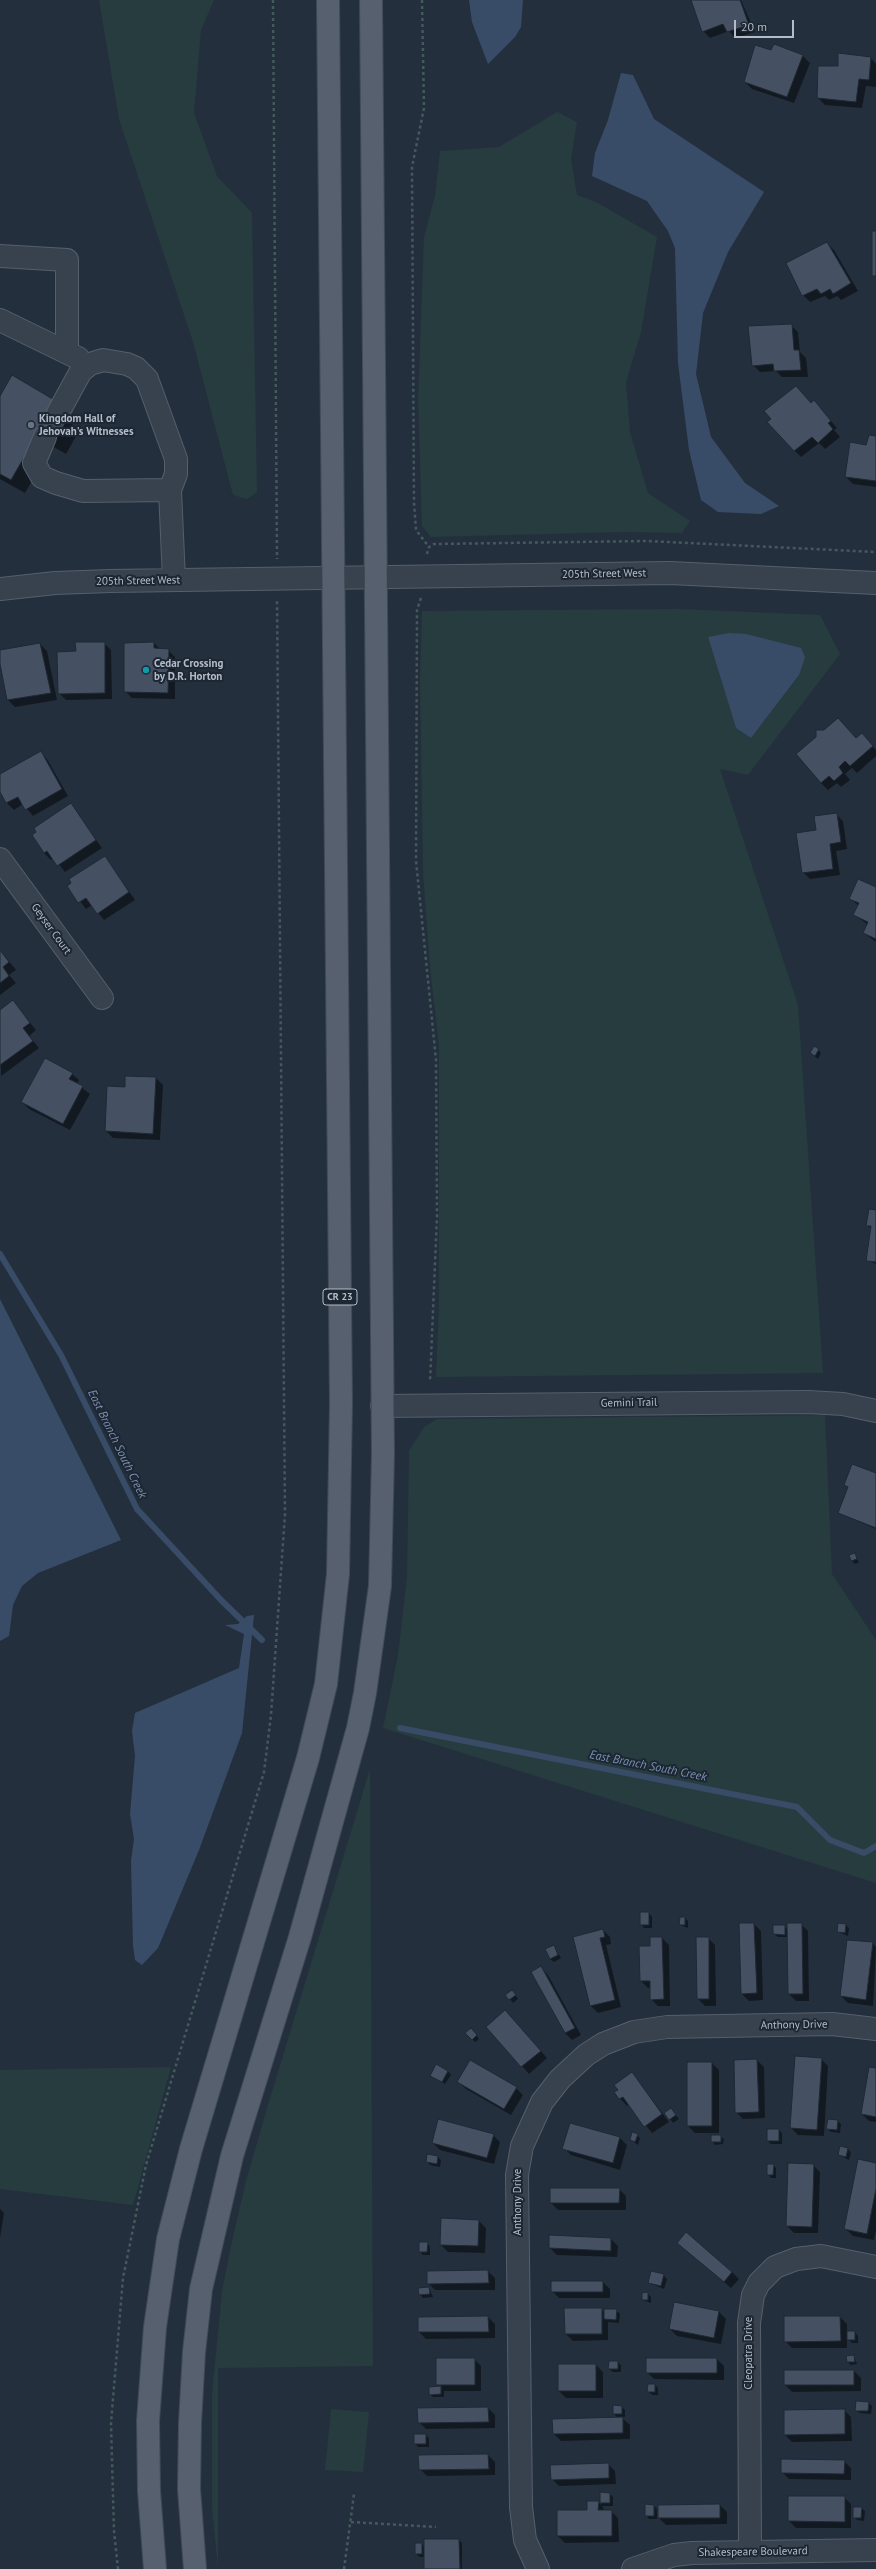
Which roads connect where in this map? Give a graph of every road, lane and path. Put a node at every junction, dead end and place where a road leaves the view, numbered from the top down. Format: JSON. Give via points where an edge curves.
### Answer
{"nodes":[{"id":1,"x":273,"y":0,"type":"edge"},
{"id":2,"x":328,"y":0,"type":"edge"},
{"id":3,"x":371,"y":0,"type":"edge"},
{"id":4,"x":422,"y":0,"type":"edge"},
{"id":5,"x":0,"y":256,"type":"edge"},
{"id":6,"x":0,"y":320,"type":"edge"},
{"id":7,"x":67,"y":352,"type":"junction"},
{"id":8,"x":90,"y":364,"type":"junction"},
{"id":9,"x":58,"y":413,"type":"tunnel mouth"},
{"id":10,"x":45,"y":437,"type":"tunnel mouth"},
{"id":11,"x":170,"y":490,"type":"junction"},
{"id":12,"x":429,"y":547,"type":"junction"},
{"id":13,"x":876,"y":552,"type":"edge"},
{"id":14,"x":427,"y":554,"type":"dead end"},
{"id":15,"x":377,"y":578,"type":"junction"},
{"id":16,"x":277,"y":579,"type":"junction"},
{"id":17,"x":332,"y":579,"type":"junction"},
{"id":18,"x":174,"y":580,"type":"junction"},
{"id":19,"x":876,"y":583,"type":"edge"},
{"id":20,"x":0,"y":590,"type":"edge"},
{"id":21,"x":422,"y":598,"type":"dead end"},
{"id":22,"x":0,"y":859,"type":"edge"},
{"id":23,"x":102,"y":998,"type":"dead end"},
{"id":24,"x":430,"y":1382,"type":"dead end"},
{"id":25,"x":382,"y":1406,"type":"junction"},
{"id":26,"x":876,"y":1411,"type":"edge"},
{"id":27,"x":876,"y":2029,"type":"edge"},
{"id":28,"x":876,"y":2267,"type":"edge"},
{"id":29,"x":354,"y":2494,"type":"dead end"},
{"id":30,"x":351,"y":2522,"type":"junction"},
{"id":31,"x":436,"y":2527,"type":"dead end"},
{"id":32,"x":876,"y":2550,"type":"edge"},
{"id":33,"x":750,"y":2551,"type":"junction"},
{"id":34,"x":118,"y":2569,"type":"edge"},
{"id":35,"x":155,"y":2569,"type":"edge"},
{"id":36,"x":195,"y":2569,"type":"edge"},
{"id":37,"x":344,"y":2569,"type":"edge"},
{"id":38,"x":538,"y":2569,"type":"edge"},
{"id":39,"x":633,"y":2569,"type":"edge"}],
"edges":[{"from":1,"to":16,"type":"path"},
{"from":2,"to":17,"type":"main road","number":"CR 23"},
{"from":3,"to":15,"type":"main road"},
{"from":4,"to":12,"type":"path","via":[[424,108],[412,167],[414,503],[416,530]]},
{"from":5,"to":7,"type":"street","via":[[67,260]]},
{"from":6,"to":7,"type":"street"},
{"from":7,"to":8,"type":"street"},
{"from":8,"to":9,"type":"street","via":[[81,371]]},
{"from":8,"to":11,"type":"street","via":[[103,360],[127,364],[136,368],[147,379],[176,458],[176,474]]},
{"from":10,"to":11,"type":"street","via":[[34,463],[42,477],[56,483],[83,491]]},
{"from":11,"to":18,"type":"street"},
{"from":12,"to":13,"type":"path","via":[[434,544],[647,541]]},
{"from":12,"to":14,"type":"path"},
{"from":15,"to":17,"type":"street","name":"205th Street West"},
{"from":15,"to":19,"type":"street","name":"205th Street West","via":[[670,573]]},
{"from":15,"to":25,"type":"main road"},
{"from":16,"to":17,"type":"street","name":"205th Street West"},
{"from":16,"to":18,"type":"street","name":"205th Street West"},
{"from":16,"to":34,"type":"path","via":[[285,1514],[272,1708],[264,1772],[146,2165],[123,2278],[110,2423]]},
{"from":17,"to":35,"type":"main road","number":"CR 23","via":[[341,1404],[340,1532],[334,1625],[326,1684],[308,1758],[187,2164],[168,2239],[155,2326],[148,2421],[149,2491]]},
{"from":18,"to":20,"type":"street","name":"205th Street West","via":[[55,583]]},
{"from":21,"to":24,"type":"path","via":[[417,610],[416,861],[436,1060],[437,1216]]},
{"from":22,"to":23,"type":"street","name":"Geyser Court"},
{"from":25,"to":26,"type":"street","name":"Gemini Trail","via":[[808,1402],[843,1404]]},
{"from":25,"to":36,"type":"main road","via":[[382,1558],[365,1693],[358,1728],[302,1929],[232,2156],[201,2289],[190,2423],[190,2489]]},
{"from":27,"to":38,"type":"street","name":"Anthony Drive","via":[[832,2024],[667,2027],[634,2032],[603,2044],[586,2055],[560,2079],[542,2102],[522,2146],[517,2175],[521,2507],[525,2540]]},
{"from":28,"to":33,"type":"street","name":"Cleopatra Drive","via":[[820,2256],[796,2259],[775,2267],[759,2283],[753,2295],[749,2323]]},
{"from":29,"to":30,"type":"path"},
{"from":30,"to":31,"type":"path"},
{"from":30,"to":37,"type":"path"},
{"from":32,"to":33,"type":"street","name":"Shakespeare Boulevard"},
{"from":33,"to":39,"type":"street","name":"Shakespeare Boulevard","via":[[674,2555]]}]}
